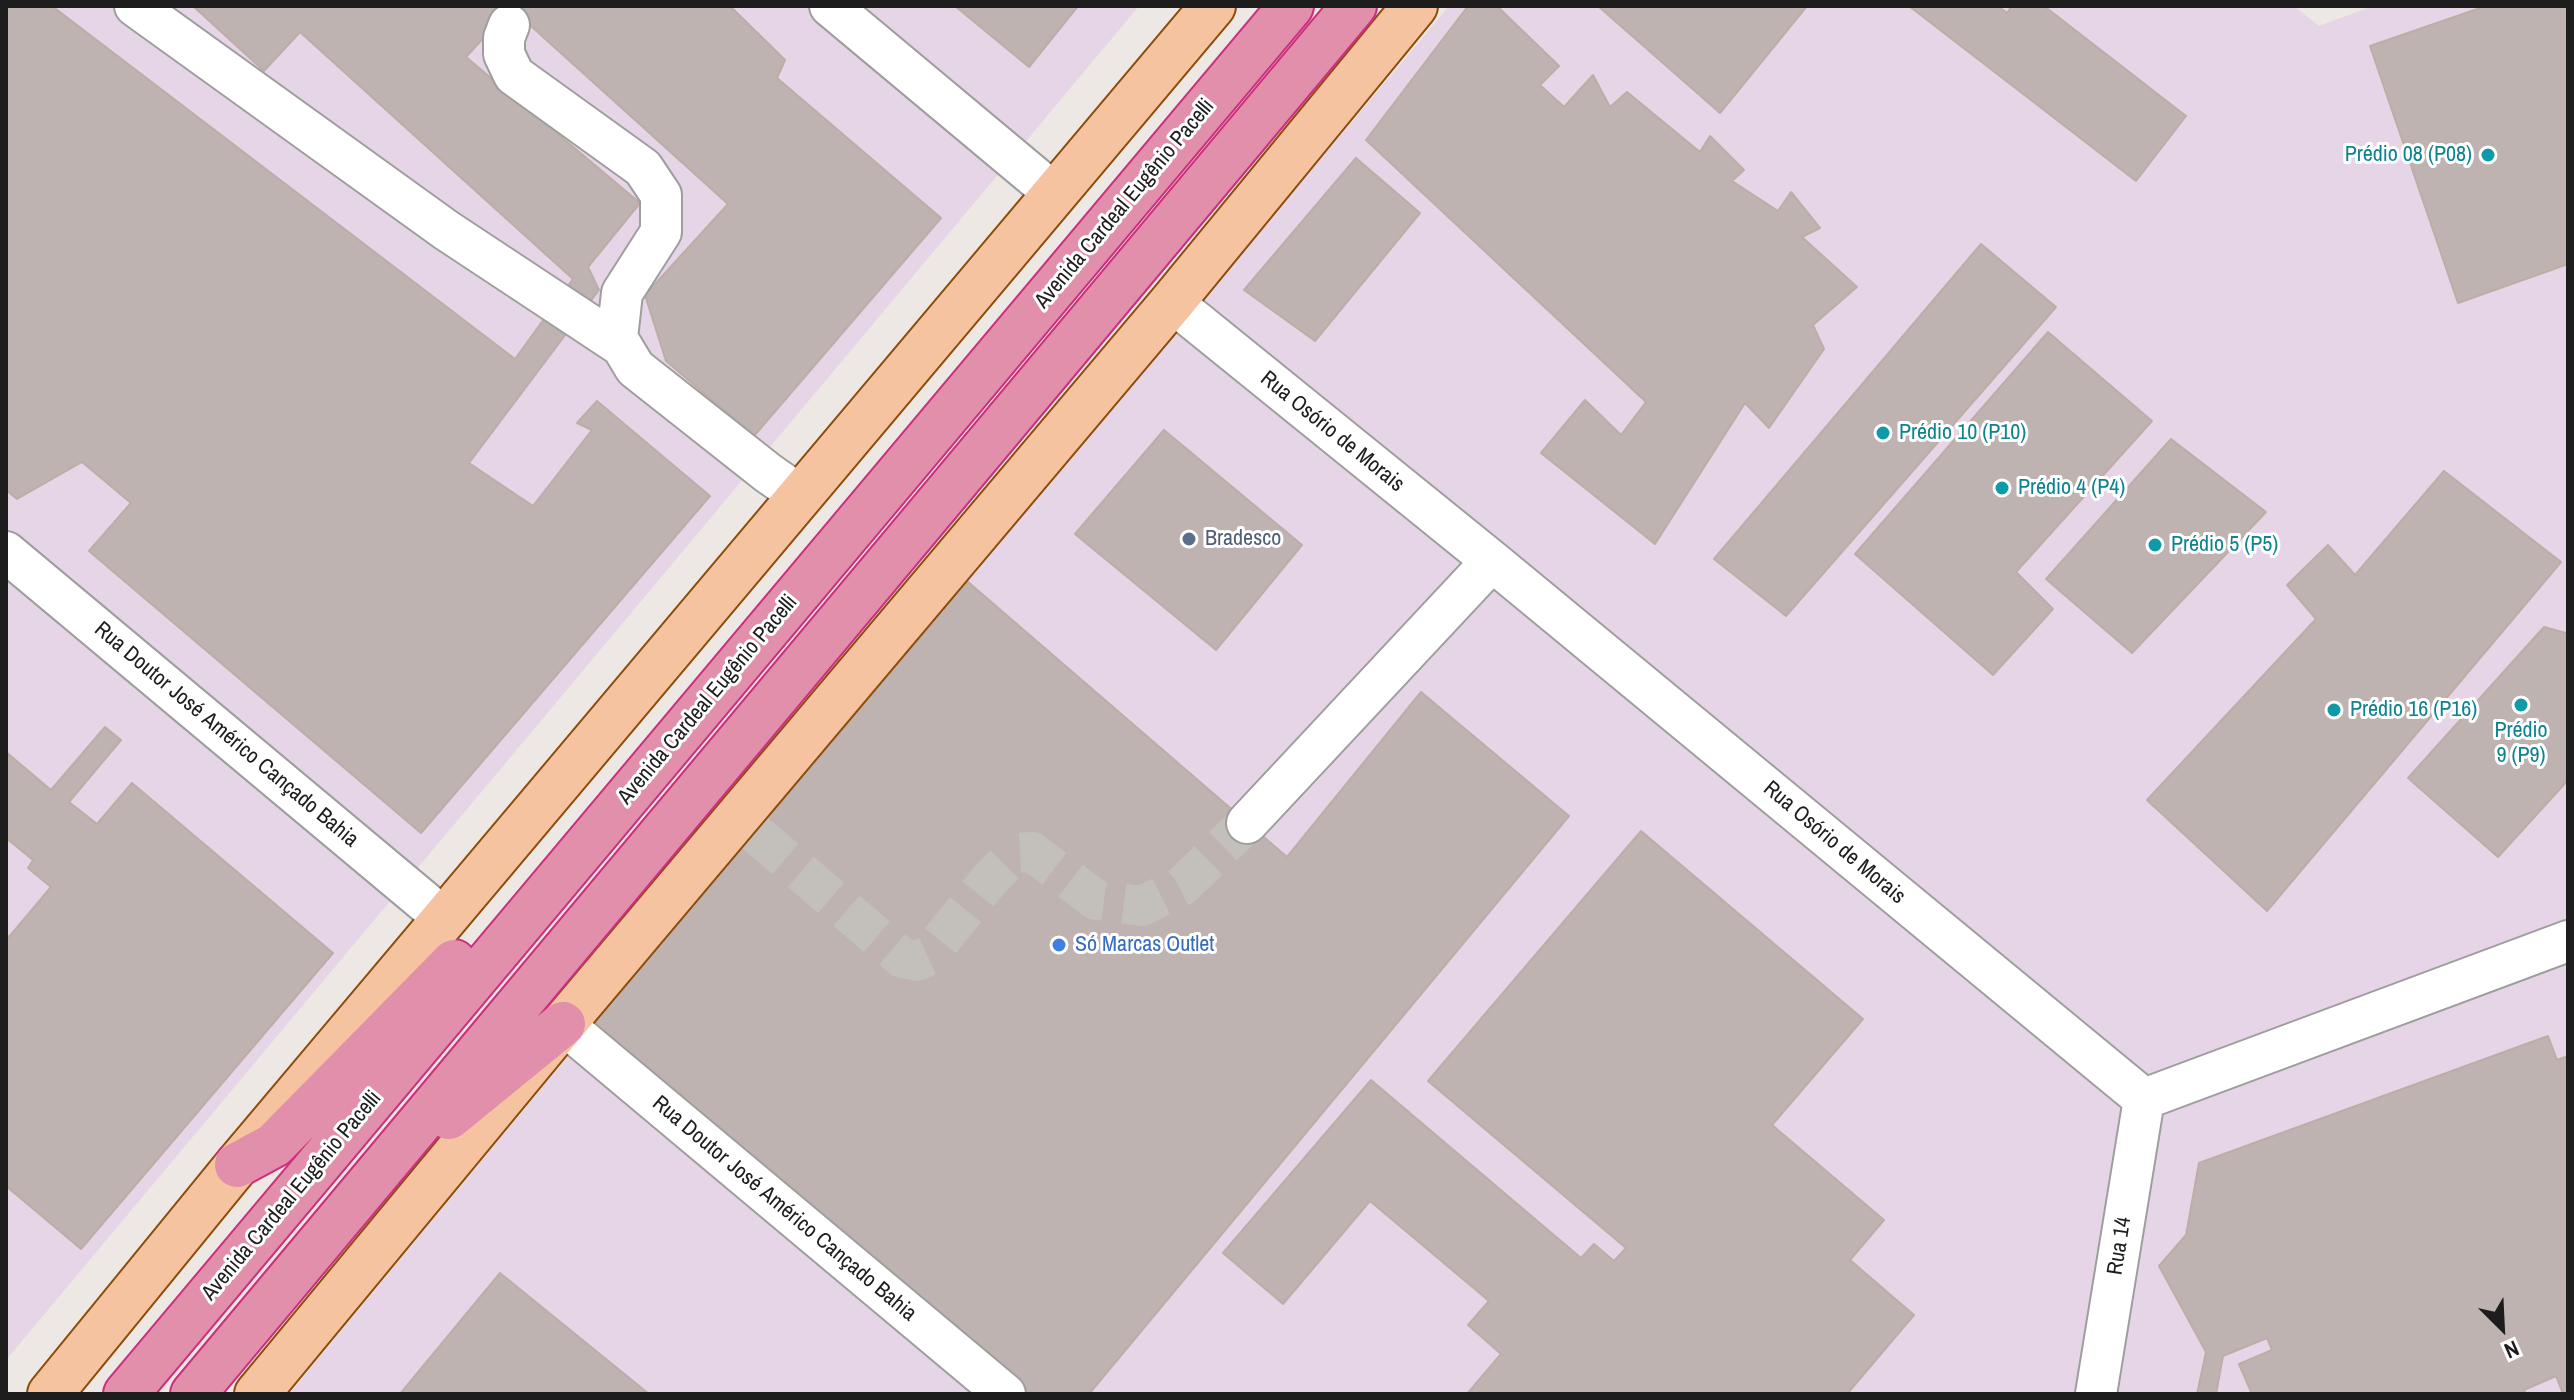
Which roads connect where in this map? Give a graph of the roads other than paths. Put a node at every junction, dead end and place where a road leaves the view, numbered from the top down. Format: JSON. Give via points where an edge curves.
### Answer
{"nodes":[{"id":1,"x":135,"y":6,"type":"edge"},
{"id":2,"x":830,"y":6,"type":"edge"},
{"id":3,"x":1213,"y":6,"type":"edge"},
{"id":4,"x":1291,"y":6,"type":"edge"},
{"id":5,"x":1354,"y":6,"type":"edge"},
{"id":6,"x":1415,"y":6,"type":"edge"},
{"id":7,"x":509,"y":25,"type":"dead end"},
{"id":8,"x":1055,"y":194,"type":"junction"},
{"id":9,"x":1172,"y":302,"type":"junction"},
{"id":10,"x":620,"y":345,"type":"junction"},
{"id":11,"x":801,"y":496,"type":"junction"},
{"id":12,"x":6,"y":552,"type":"edge"},
{"id":13,"x":1492,"y":561,"type":"junction"},
{"id":14,"x":1247,"y":823,"type":"tunnel mouth"},
{"id":15,"x":595,"y":835,"type":"junction"},
{"id":16,"x":445,"y":919,"type":"junction"},
{"id":17,"x":2568,"y":941,"type":"edge"},
{"id":18,"x":563,"y":1024,"type":"junction"},
{"id":19,"x":2144,"y":1099,"type":"junction"},
{"id":20,"x":237,"y":1165,"type":"junction"},
{"id":21,"x":369,"y":1181,"type":"junction"},
{"id":22,"x":50,"y":1394,"type":"edge"},
{"id":23,"x":126,"y":1394,"type":"edge"},
{"id":24,"x":193,"y":1394,"type":"edge"},
{"id":25,"x":257,"y":1394,"type":"edge"},
{"id":26,"x":1005,"y":1394,"type":"edge"},
{"id":27,"x":2096,"y":1394,"type":"edge"}],
"edges":[{"from":1,"to":10,"type":"street","via":[[446,230]]},
{"from":2,"to":8,"type":"street"},
{"from":3,"to":8,"type":"main road"},
{"from":4,"to":15,"type":"highway","name":"Avenida Cardeal Eugênio Pacelli"},
{"from":5,"to":21,"type":"highway"},
{"from":6,"to":9,"type":"main road"},
{"from":7,"to":10,"type":"street","via":[[504,54],[514,75],[643,168],[661,195],[661,232],[622,293]]},
{"from":8,"to":11,"type":"main road"},
{"from":9,"to":13,"type":"street","name":"Rua Osório de Morais"},
{"from":9,"to":18,"type":"main road","via":[[745,826]]},
{"from":10,"to":11,"type":"street","via":[[635,368]]},
{"from":11,"to":16,"type":"main road"},
{"from":12,"to":16,"type":"street","name":"Rua Doutor José Américo Cançado Bahia"},
{"from":13,"to":14,"type":"street"},
{"from":13,"to":19,"type":"street","name":"Rua Osório de Morais"},
{"from":15,"to":20,"type":"highway","via":[[556,858],[274,1145]]},
{"from":15,"to":23,"type":"highway","name":"Avenida Cardeal Eugênio Pacelli"},
{"from":16,"to":20,"type":"main road"},
{"from":17,"to":19,"type":"street"},
{"from":18,"to":21,"type":"highway"},
{"from":18,"to":25,"type":"main road"},
{"from":18,"to":26,"type":"street","name":"Rua Doutor José Américo Cançado Bahia"},
{"from":19,"to":27,"type":"street","name":"Rua 14"},
{"from":20,"to":22,"type":"main road"},
{"from":21,"to":24,"type":"highway"}]}
